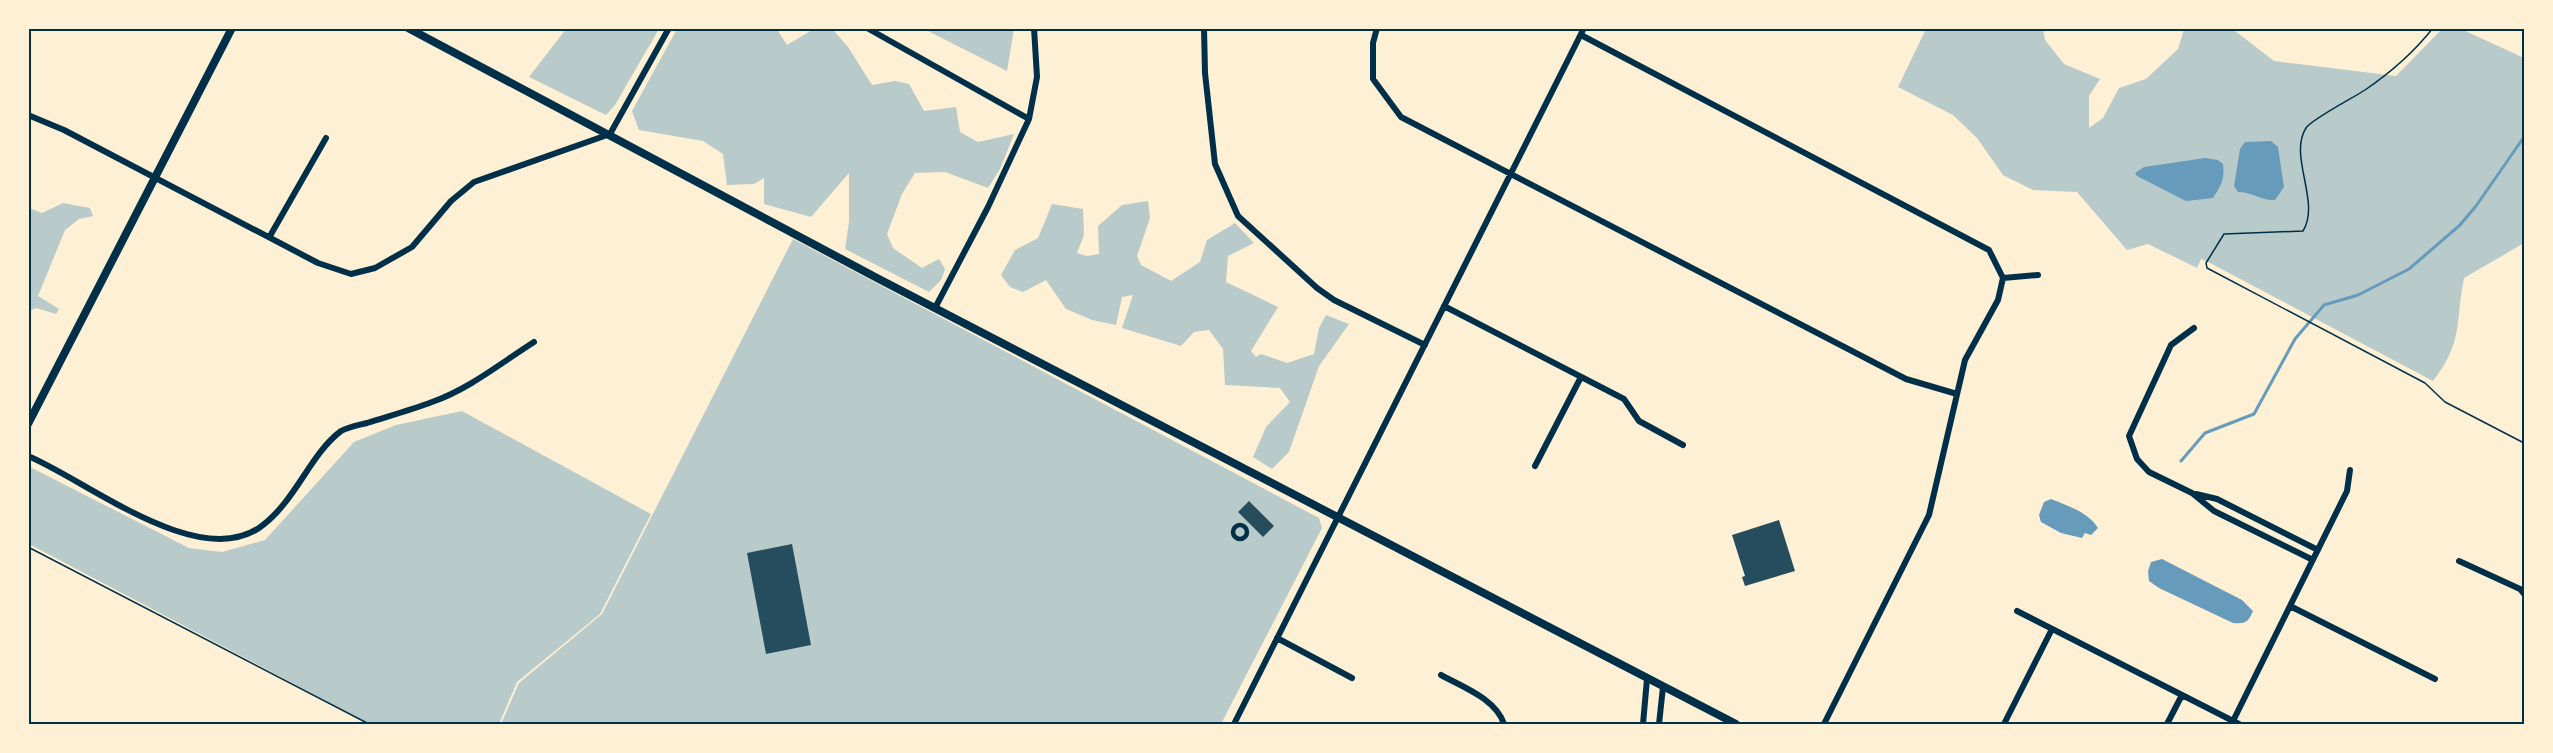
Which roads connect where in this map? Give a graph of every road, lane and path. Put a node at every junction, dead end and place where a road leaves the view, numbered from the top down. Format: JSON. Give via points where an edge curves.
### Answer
{"nodes":[{"id":1,"x":232,"y":28,"type":"edge"},
{"id":2,"x":408,"y":28,"type":"edge"},
{"id":3,"x":669,"y":28,"type":"edge"},
{"id":4,"x":867,"y":28,"type":"edge"},
{"id":5,"x":1034,"y":28,"type":"edge"},
{"id":6,"x":1204,"y":28,"type":"edge"},
{"id":7,"x":1377,"y":28,"type":"edge"},
{"id":8,"x":2433,"y":28,"type":"edge"},
{"id":9,"x":1583,"y":32,"type":"edge"},
{"id":10,"x":28,"y":115,"type":"edge"},
{"id":11,"x":1029,"y":119,"type":"junction"},
{"id":12,"x":610,"y":134,"type":"junction"},
{"id":13,"x":326,"y":138,"type":"dead end"},
{"id":14,"x":1510,"y":173,"type":"junction"},
{"id":15,"x":154,"y":178,"type":"junction"},
{"id":16,"x":270,"y":236,"type":"junction"},
{"id":17,"x":2038,"y":274,"type":"dead end"},
{"id":18,"x":2003,"y":278,"type":"junction"},
{"id":19,"x":1444,"y":306,"type":"junction"},
{"id":20,"x":935,"y":308,"type":"junction"},
{"id":21,"x":2194,"y":328,"type":"dead end"},
{"id":22,"x":534,"y":342,"type":"dead end"},
{"id":23,"x":1425,"y":345,"type":"junction"},
{"id":24,"x":1581,"y":377,"type":"junction"},
{"id":25,"x":1957,"y":394,"type":"junction"},
{"id":26,"x":28,"y":424,"type":"edge"},
{"id":27,"x":2524,"y":442,"type":"edge"},
{"id":28,"x":1683,"y":445,"type":"dead end"},
{"id":29,"x":28,"y":456,"type":"edge"},
{"id":30,"x":1535,"y":466,"type":"dead end"},
{"id":31,"x":2350,"y":470,"type":"dead end"},
{"id":32,"x":2192,"y":494,"type":"junction"},
{"id":33,"x":1338,"y":517,"type":"junction"},
{"id":34,"x":28,"y":547,"type":"edge"},
{"id":35,"x":2318,"y":549,"type":"junction"},
{"id":36,"x":2313,"y":560,"type":"junction"},
{"id":37,"x":2459,"y":561,"type":"dead end"},
{"id":38,"x":2524,"y":594,"type":"edge"},
{"id":39,"x":2290,"y":606,"type":"junction"},
{"id":40,"x":2017,"y":611,"type":"dead end"},
{"id":41,"x":2052,"y":629,"type":"junction"},
{"id":42,"x":1277,"y":638,"type":"junction"},
{"id":43,"x":1441,"y":675,"type":"dead end"},
{"id":44,"x":1352,"y":678,"type":"dead end"},
{"id":45,"x":1647,"y":679,"type":"junction"},
{"id":46,"x":2435,"y":679,"type":"dead end"},
{"id":47,"x":1663,"y":687,"type":"junction"},
{"id":48,"x":2182,"y":695,"type":"junction"},
{"id":49,"x":2236,"y":723,"type":"edge"},
{"id":50,"x":369,"y":724,"type":"edge"},
{"id":51,"x":1234,"y":724,"type":"edge"},
{"id":52,"x":1504,"y":724,"type":"edge"},
{"id":53,"x":1643,"y":724,"type":"edge"},
{"id":54,"x":1659,"y":724,"type":"edge"},
{"id":55,"x":1736,"y":724,"type":"edge"},
{"id":56,"x":1824,"y":724,"type":"edge"},
{"id":57,"x":2004,"y":724,"type":"edge"},
{"id":58,"x":2167,"y":724,"type":"edge"}],
"edges":[{"from":1,"to":15,"type":"street"},
{"from":2,"to":12,"type":"street"},
{"from":3,"to":12,"type":"street"},
{"from":4,"to":11,"type":"street"},
{"from":5,"to":11,"type":"street","via":[[1037,77]]},
{"from":6,"to":23,"type":"street","via":[[1215,164],[1238,216],[1334,300]]},
{"from":7,"to":14,"type":"street","via":[[1373,79],[1401,117]]},
{"from":8,"to":27,"type":"path","via":[[2416,50],[2367,89],[2307,126],[2301,152],[2309,222],[2303,231],[2224,234],[2206,263],[2207,268],[2425,382],[2445,402]]},
{"from":9,"to":14,"type":"street"},
{"from":9,"to":18,"type":"street","via":[[1989,250]]},
{"from":10,"to":15,"type":"street"},
{"from":11,"to":20,"type":"street"},
{"from":12,"to":16,"type":"street","via":[[474,182],[451,201],[412,247],[375,267],[351,274],[318,263]]},
{"from":12,"to":20,"type":"street"},
{"from":13,"to":16,"type":"street"},
{"from":14,"to":19,"type":"street"},
{"from":14,"to":25,"type":"street","via":[[1906,379]]},
{"from":15,"to":16,"type":"street"},
{"from":15,"to":26,"type":"street"},
{"from":17,"to":18,"type":"street"},
{"from":18,"to":25,"type":"street","via":[[1998,300],[1965,360]]},
{"from":19,"to":23,"type":"street"},
{"from":19,"to":24,"type":"street"},
{"from":20,"to":33,"type":"street"},
{"from":21,"to":32,"type":"street","via":[[2171,345],[2129,436],[2138,459],[2149,472]]},
{"from":22,"to":29,"type":"street","via":[[458,391],[342,430],[285,504],[258,529],[243,534],[199,538],[171,531]]},
{"from":23,"to":33,"type":"street"},
{"from":24,"to":28,"type":"street","via":[[1624,399],[1639,421]]},
{"from":24,"to":30,"type":"street"},
{"from":25,"to":56,"type":"street","via":[[1929,515]]},
{"from":31,"to":35,"type":"street","via":[[2347,491]]},
{"from":32,"to":35,"type":"street","via":[[2217,499]]},
{"from":32,"to":36,"type":"street","via":[[2214,511]]},
{"from":33,"to":42,"type":"street"},
{"from":33,"to":45,"type":"street"},
{"from":34,"to":50,"type":"path"},
{"from":35,"to":36,"type":"street"},
{"from":36,"to":39,"type":"street"},
{"from":37,"to":38,"type":"street"},
{"from":39,"to":46,"type":"street"},
{"from":39,"to":49,"type":"street"},
{"from":40,"to":41,"type":"street"},
{"from":41,"to":48,"type":"street"},
{"from":41,"to":57,"type":"street"},
{"from":42,"to":44,"type":"street"},
{"from":42,"to":51,"type":"street"},
{"from":43,"to":52,"type":"street","via":[[1480,696],[1501,714]]},
{"from":45,"to":47,"type":"street"},
{"from":45,"to":53,"type":"street"},
{"from":47,"to":54,"type":"street"},
{"from":47,"to":55,"type":"street"},
{"from":48,"to":49,"type":"street"},
{"from":48,"to":58,"type":"street"}]}
